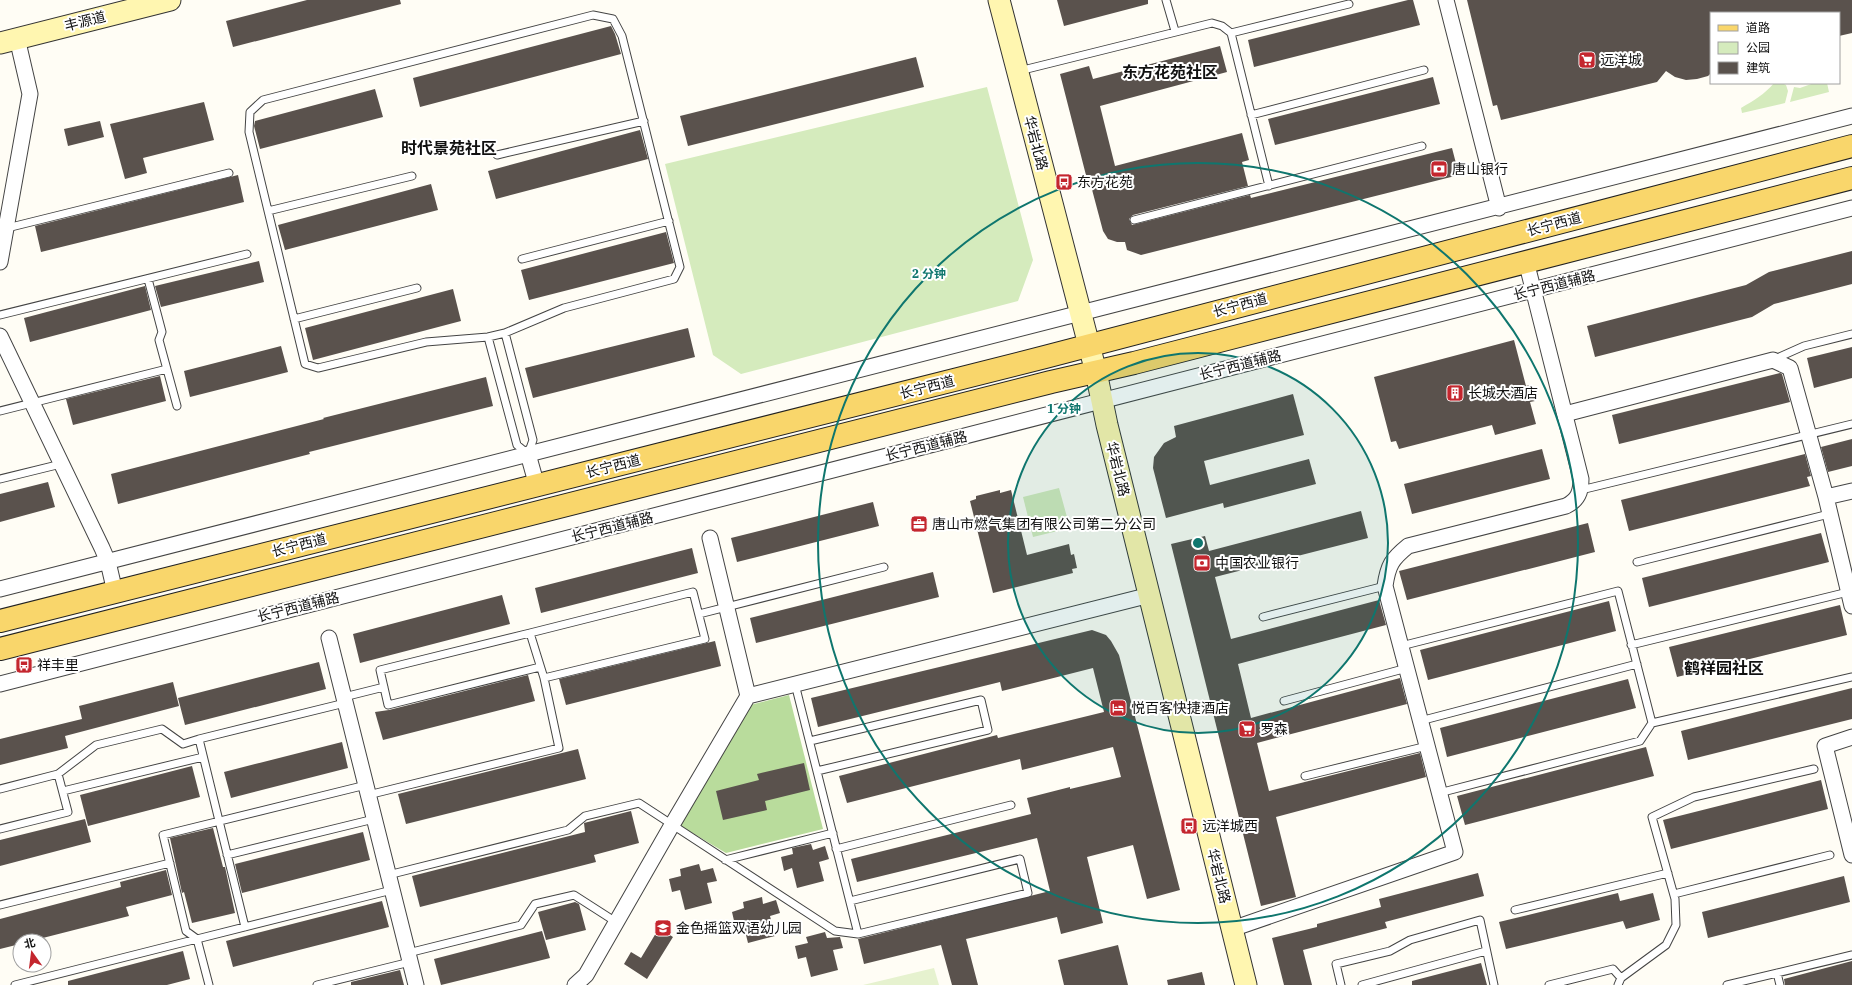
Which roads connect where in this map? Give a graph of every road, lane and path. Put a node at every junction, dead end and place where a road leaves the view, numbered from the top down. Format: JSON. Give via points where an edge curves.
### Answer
{"nodes":[{"id":1,"x":170,"y":0,"type":"edge"},
{"id":2,"x":999,"y":0,"type":"edge"},
{"id":3,"x":1166,"y":0,"type":"edge"},
{"id":4,"x":1446,"y":0,"type":"edge"},
{"id":5,"x":1349,"y":4,"type":"dead end"},
{"id":6,"x":1174,"y":31,"type":"junction"},
{"id":7,"x":1231,"y":33,"type":"junction"},
{"id":8,"x":8,"y":40,"type":"edge"},
{"id":9,"x":1424,"y":70,"type":"dead end"},
{"id":10,"x":1017,"y":71,"type":"junction"},
{"id":11,"x":1251,"y":115,"type":"junction"},
{"id":12,"x":1852,"y":116,"type":"edge"},
{"id":13,"x":644,"y":121,"type":"junction"},
{"id":14,"x":1422,"y":146,"type":"dead end"},
{"id":15,"x":1852,"y":146,"type":"edge"},
{"id":16,"x":497,"y":155,"type":"dead end"},
{"id":17,"x":229,"y":173,"type":"dead end"},
{"id":18,"x":412,"y":176,"type":"dead end"},
{"id":19,"x":1852,"y":178,"type":"edge"},
{"id":20,"x":1269,"y":186,"type":"junction"},
{"id":21,"x":1499,"y":208,"type":"junction"},
{"id":22,"x":1852,"y":208,"type":"edge"},
{"id":23,"x":268,"y":211,"type":"junction"},
{"id":24,"x":1134,"y":220,"type":"dead end"},
{"id":25,"x":668,"y":221,"type":"junction"},
{"id":26,"x":7,"y":228,"type":"junction"},
{"id":27,"x":247,"y":254,"type":"dead end"},
{"id":28,"x":522,"y":259,"type":"dead end"},
{"id":29,"x":1526,"y":261,"type":"junction"},
{"id":30,"x":0,"y":262,"type":"edge"},
{"id":31,"x":148,"y":278,"type":"junction"},
{"id":32,"x":417,"y":288,"type":"dead end"},
{"id":33,"x":1534,"y":290,"type":"junction"},
{"id":34,"x":1081,"y":313,"type":"junction"},
{"id":35,"x":0,"y":315,"type":"edge"},
{"id":36,"x":294,"y":319,"type":"junction"},
{"id":37,"x":506,"y":333,"type":"junction"},
{"id":38,"x":1852,"y":334,"type":"edge"},
{"id":39,"x":0,"y":336,"type":"edge"},
{"id":40,"x":488,"y":337,"type":"junction"},
{"id":41,"x":1089,"y":346,"type":"junction"},
{"id":42,"x":1773,"y":360,"type":"junction"},
{"id":43,"x":167,"y":368,"type":"junction"},
{"id":44,"x":1096,"y":372,"type":"junction"},
{"id":45,"x":1102,"y":400,"type":"junction"},
{"id":46,"x":32,"y":402,"type":"junction"},
{"id":47,"x":177,"y":406,"type":"dead end"},
{"id":48,"x":0,"y":411,"type":"edge"},
{"id":49,"x":1565,"y":414,"type":"junction"},
{"id":50,"x":1852,"y":424,"type":"edge"},
{"id":51,"x":1808,"y":434,"type":"junction"},
{"id":52,"x":528,"y":454,"type":"junction"},
{"id":53,"x":61,"y":464,"type":"junction"},
{"id":54,"x":0,"y":478,"type":"edge"},
{"id":55,"x":537,"y":486,"type":"junction"},
{"id":56,"x":1581,"y":490,"type":"junction"},
{"id":57,"x":1852,"y":490,"type":"edge"},
{"id":58,"x":1826,"y":497,"type":"junction"},
{"id":59,"x":1830,"y":514,"type":"junction"},
{"id":60,"x":710,"y":538,"type":"dead end"},
{"id":61,"x":108,"y":562,"type":"junction"},
{"id":62,"x":1636,"y":562,"type":"dead end"},
{"id":63,"x":884,"y":567,"type":"dead end"},
{"id":64,"x":1385,"y":586,"type":"junction"},
{"id":65,"x":0,"y":589,"type":"edge"},
{"id":66,"x":115,"y":592,"type":"junction"},
{"id":67,"x":1150,"y":595,"type":"junction"},
{"id":68,"x":1850,"y":599,"type":"edge"},
{"id":69,"x":727,"y":607,"type":"junction"},
{"id":70,"x":699,"y":614,"type":"junction"},
{"id":71,"x":1263,"y":617,"type":"dead end"},
{"id":72,"x":0,"y":621,"type":"edge"},
{"id":73,"x":530,"y":633,"type":"junction"},
{"id":74,"x":329,"y":638,"type":"dead end"},
{"id":75,"x":1632,"y":645,"type":"junction"},
{"id":76,"x":1401,"y":646,"type":"junction"},
{"id":77,"x":0,"y":650,"type":"edge"},
{"id":78,"x":1637,"y":664,"type":"junction"},
{"id":79,"x":540,"y":668,"type":"junction"},
{"id":80,"x":1407,"y":668,"type":"junction"},
{"id":81,"x":1852,"y":677,"type":"edge"},
{"id":82,"x":544,"y":678,"type":"junction"},
{"id":83,"x":0,"y":684,"type":"edge"},
{"id":84,"x":795,"y":684,"type":"junction"},
{"id":85,"x":384,"y":687,"type":"junction"},
{"id":86,"x":748,"y":696,"type":"junction"},
{"id":87,"x":344,"y":700,"type":"junction"},
{"id":88,"x":1284,"y":701,"type":"dead end"},
{"id":89,"x":1420,"y":721,"type":"junction"},
{"id":90,"x":1652,"y":723,"type":"junction"},
{"id":91,"x":1852,"y":737,"type":"edge"},
{"id":92,"x":198,"y":739,"type":"junction"},
{"id":93,"x":810,"y":741,"type":"junction"},
{"id":94,"x":1427,"y":746,"type":"junction"},
{"id":95,"x":203,"y":757,"type":"junction"},
{"id":96,"x":1814,"y":769,"type":"dead end"},
{"id":97,"x":817,"y":771,"type":"junction"},
{"id":98,"x":58,"y":774,"type":"junction"},
{"id":99,"x":1305,"y":776,"type":"dead end"},
{"id":100,"x":0,"y":789,"type":"edge"},
{"id":101,"x":367,"y":790,"type":"junction"},
{"id":102,"x":63,"y":791,"type":"junction"},
{"id":103,"x":1439,"y":793,"type":"junction"},
{"id":104,"x":1011,"y":805,"type":"dead end"},
{"id":105,"x":374,"y":819,"type":"junction"},
{"id":106,"x":218,"y":821,"type":"junction"},
{"id":107,"x":672,"y":825,"type":"junction"},
{"id":108,"x":0,"y":829,"type":"edge"},
{"id":109,"x":833,"y":833,"type":"junction"},
{"id":110,"x":836,"y":849,"type":"junction"},
{"id":111,"x":227,"y":855,"type":"junction"},
{"id":112,"x":1830,"y":855,"type":"dead end"},
{"id":113,"x":1852,"y":855,"type":"edge"},
{"id":114,"x":725,"y":860,"type":"junction"},
{"id":115,"x":170,"y":863,"type":"junction"},
{"id":116,"x":1668,"y":873,"type":"junction"},
{"id":117,"x":388,"y":875,"type":"junction"},
{"id":118,"x":392,"y":890,"type":"junction"},
{"id":119,"x":1674,"y":894,"type":"junction"},
{"id":120,"x":850,"y":901,"type":"junction"},
{"id":121,"x":0,"y":905,"type":"edge"},
{"id":122,"x":1515,"y":910,"type":"dead end"},
{"id":123,"x":616,"y":922,"type":"junction"},
{"id":124,"x":244,"y":927,"type":"junction"},
{"id":125,"x":1232,"y":929,"type":"junction"},
{"id":126,"x":858,"y":934,"type":"junction"},
{"id":127,"x":197,"y":939,"type":"junction"},
{"id":128,"x":1486,"y":951,"type":"junction"},
{"id":129,"x":1852,"y":955,"type":"edge"},
{"id":130,"x":409,"y":957,"type":"junction"},
{"id":131,"x":1778,"y":973,"type":"junction"},
{"id":132,"x":1621,"y":978,"type":"junction"},
{"id":133,"x":15,"y":985,"type":"edge"},
{"id":134,"x":209,"y":985,"type":"edge"},
{"id":135,"x":317,"y":985,"type":"edge"},
{"id":136,"x":416,"y":985,"type":"edge"},
{"id":137,"x":575,"y":985,"type":"edge"},
{"id":138,"x":1246,"y":985,"type":"edge"},
{"id":139,"x":1341,"y":985,"type":"edge"},
{"id":140,"x":1362,"y":985,"type":"edge"},
{"id":141,"x":1494,"y":985,"type":"edge"},
{"id":142,"x":1549,"y":985,"type":"edge"},
{"id":143,"x":1618,"y":985,"type":"edge"},
{"id":144,"x":1727,"y":985,"type":"edge"},
{"id":145,"x":1780,"y":985,"type":"edge"}],
"edges":[{"from":1,"to":8,"type":"street","name":"丰源道"},
{"from":2,"to":10,"type":"street","name":"华岩北路"},
{"from":3,"to":6,"type":"lane"},
{"from":4,"to":21,"type":"street"},
{"from":5,"to":7,"type":"lane"},
{"from":6,"to":7,"type":"lane","via":[[1212,23],[1222,26]]},
{"from":6,"to":10,"type":"lane"},
{"from":7,"to":11,"type":"lane"},
{"from":8,"to":26,"type":"street","via":[[30,94]]},
{"from":9,"to":11,"type":"lane"},
{"from":10,"to":34,"type":"street","name":"华岩北路"},
{"from":11,"to":20,"type":"lane"},
{"from":12,"to":21,"type":"street"},
{"from":13,"to":16,"type":"lane"},
{"from":13,"to":23,"type":"lane","via":[[622,36],[613,19],[592,14],[263,100],[250,112],[249,132]]},
{"from":13,"to":25,"type":"lane"},
{"from":14,"to":20,"type":"lane"},
{"from":15,"to":41,"type":"main road","name":"长宁西道"},
{"from":17,"to":26,"type":"lane"},
{"from":18,"to":23,"type":"lane"},
{"from":19,"to":29,"type":"main road","name":"长宁西道"},
{"from":20,"to":24,"type":"lane"},
{"from":21,"to":34,"type":"street"},
{"from":22,"to":33,"type":"street","name":"长宁西道辅路"},
{"from":23,"to":36,"type":"lane"},
{"from":25,"to":28,"type":"lane"},
{"from":25,"to":37,"type":"lane","via":[[680,267],[674,279],[564,308]]},
{"from":26,"to":30,"type":"street"},
{"from":27,"to":31,"type":"lane"},
{"from":29,"to":33,"type":"street"},
{"from":29,"to":44,"type":"main road","name":"长宁西道"},
{"from":31,"to":35,"type":"lane"},
{"from":31,"to":43,"type":"lane","via":[[162,332],[159,340]]},
{"from":32,"to":36,"type":"lane"},
{"from":33,"to":45,"type":"street","name":"长宁西道辅路"},
{"from":33,"to":49,"type":"street"},
{"from":34,"to":41,"type":"street","name":"华岩北路"},
{"from":34,"to":52,"type":"street"},
{"from":36,"to":40,"type":"lane","via":[[305,364],[318,368],[426,342]]},
{"from":37,"to":40,"type":"lane"},
{"from":37,"to":52,"type":"lane","via":[[533,440]]},
{"from":38,"to":42,"type":"lane","via":[[1804,346]]},
{"from":39,"to":46,"type":"street"},
{"from":40,"to":52,"type":"lane","via":[[517,445]]},
{"from":41,"to":44,"type":"street","name":"华岩北路"},
{"from":41,"to":55,"type":"main road","name":"长宁西道"},
{"from":42,"to":49,"type":"street"},
{"from":42,"to":51,"type":"street","via":[[1790,368]]},
{"from":43,"to":46,"type":"lane"},
{"from":43,"to":47,"type":"lane"},
{"from":44,"to":45,"type":"street","name":"华岩北路"},
{"from":44,"to":77,"type":"main road","name":"长宁西道"},
{"from":45,"to":67,"type":"street","name":"华岩北路"},
{"from":45,"to":83,"type":"street","name":"长宁西道辅路"},
{"from":46,"to":48,"type":"lane"},
{"from":46,"to":53,"type":"street"},
{"from":49,"to":56,"type":"street","via":[[1581,479]]},
{"from":50,"to":51,"type":"lane"},
{"from":51,"to":56,"type":"lane"},
{"from":51,"to":58,"type":"street"},
{"from":52,"to":55,"type":"street"},
{"from":52,"to":61,"type":"street"},
{"from":53,"to":54,"type":"lane"},
{"from":53,"to":61,"type":"street"},
{"from":55,"to":66,"type":"main road","name":"长宁西道"},
{"from":56,"to":64,"type":"street","via":[[1574,501],[1566,506],[1408,546],[1395,556],[1387,570]]},
{"from":57,"to":58,"type":"street"},
{"from":58,"to":59,"type":"street"},
{"from":59,"to":62,"type":"lane"},
{"from":59,"to":68,"type":"street"},
{"from":60,"to":69,"type":"street"},
{"from":61,"to":65,"type":"street"},
{"from":61,"to":66,"type":"street"},
{"from":63,"to":69,"type":"lane"},
{"from":64,"to":71,"type":"lane"},
{"from":64,"to":76,"type":"street"},
{"from":66,"to":72,"type":"main road","name":"长宁西道"},
{"from":67,"to":84,"type":"street"},
{"from":67,"to":125,"type":"street","name":"华岩北路"},
{"from":68,"to":75,"type":"lane"},
{"from":69,"to":70,"type":"lane"},
{"from":69,"to":86,"type":"street"},
{"from":70,"to":73,"type":"lane","via":[[693,592]]},
{"from":70,"to":82,"type":"lane","via":[[705,639]]},
{"from":73,"to":79,"type":"lane"},
{"from":73,"to":85,"type":"lane","via":[[380,670]]},
{"from":74,"to":87,"type":"street"},
{"from":75,"to":76,"type":"lane","via":[[1618,591]]},
{"from":75,"to":78,"type":"lane"},
{"from":76,"to":80,"type":"street"},
{"from":78,"to":89,"type":"lane"},
{"from":78,"to":90,"type":"lane"},
{"from":79,"to":82,"type":"lane"},
{"from":79,"to":85,"type":"lane","via":[[388,705]]},
{"from":80,"to":88,"type":"lane"},
{"from":80,"to":89,"type":"street"},
{"from":81,"to":90,"type":"lane"},
{"from":82,"to":101,"type":"lane","via":[[559,748]]},
{"from":84,"to":86,"type":"street"},
{"from":84,"to":93,"type":"lane"},
{"from":85,"to":87,"type":"lane"},
{"from":86,"to":107,"type":"street"},
{"from":87,"to":92,"type":"lane"},
{"from":87,"to":101,"type":"street"},
{"from":89,"to":94,"type":"street"},
{"from":90,"to":103,"type":"lane","via":[[1640,741]]},
{"from":91,"to":113,"type":"street","via":[[1825,746]]},
{"from":92,"to":95,"type":"lane"},
{"from":92,"to":98,"type":"lane","via":[[183,744],[162,729],[96,745]]},
{"from":93,"to":97,"type":"lane"},
{"from":93,"to":97,"type":"lane","via":[[981,700],[988,730]]},
{"from":94,"to":99,"type":"lane"},
{"from":94,"to":103,"type":"street"},
{"from":95,"to":102,"type":"lane"},
{"from":95,"to":106,"type":"lane"},
{"from":96,"to":116,"type":"lane","via":[[1694,797],[1652,817]]},
{"from":97,"to":109,"type":"lane"},
{"from":98,"to":100,"type":"lane"},
{"from":98,"to":102,"type":"lane"},
{"from":101,"to":105,"type":"street"},
{"from":101,"to":106,"type":"lane"},
{"from":102,"to":108,"type":"lane","via":[[68,812]]},
{"from":103,"to":125,"type":"street","via":[[1455,852]]},
{"from":104,"to":110,"type":"lane"},
{"from":105,"to":111,"type":"lane"},
{"from":105,"to":117,"type":"street"},
{"from":106,"to":111,"type":"lane"},
{"from":106,"to":115,"type":"lane","via":[[163,835]]},
{"from":107,"to":114,"type":"lane"},
{"from":107,"to":117,"type":"lane","via":[[639,803],[585,816],[568,830]]},
{"from":107,"to":123,"type":"street"},
{"from":109,"to":110,"type":"lane"},
{"from":109,"to":114,"type":"lane"},
{"from":110,"to":120,"type":"lane"},
{"from":111,"to":124,"type":"lane"},
{"from":112,"to":119,"type":"lane"},
{"from":114,"to":126,"type":"lane","via":[[835,931]]},
{"from":115,"to":121,"type":"lane"},
{"from":115,"to":127,"type":"lane","via":[[186,931]]},
{"from":116,"to":119,"type":"lane"},
{"from":116,"to":122,"type":"lane"},
{"from":117,"to":118,"type":"street"},
{"from":118,"to":124,"type":"lane"},
{"from":118,"to":130,"type":"street"},
{"from":119,"to":132,"type":"lane","via":[[1676,924],[1666,945]]},
{"from":120,"to":126,"type":"lane"},
{"from":120,"to":126,"type":"lane","via":[[1020,859],[1028,893]]},
{"from":123,"to":130,"type":"lane","via":[[574,895],[535,904],[521,925]]},
{"from":123,"to":137,"type":"street","via":[[586,975]]},
{"from":124,"to":127,"type":"lane"},
{"from":125,"to":138,"type":"street","name":"华岩北路"},
{"from":127,"to":133,"type":"lane"},
{"from":127,"to":134,"type":"lane"},
{"from":128,"to":139,"type":"lane","via":[[1480,920],[1410,940],[1390,951],[1336,964]]},
{"from":128,"to":140,"type":"lane"},
{"from":128,"to":141,"type":"lane"},
{"from":129,"to":131,"type":"lane"},
{"from":130,"to":135,"type":"lane"},
{"from":130,"to":136,"type":"street"},
{"from":131,"to":144,"type":"lane"},
{"from":131,"to":145,"type":"lane"},
{"from":132,"to":142,"type":"lane","via":[[1613,969]]},
{"from":132,"to":143,"type":"lane"}]}
